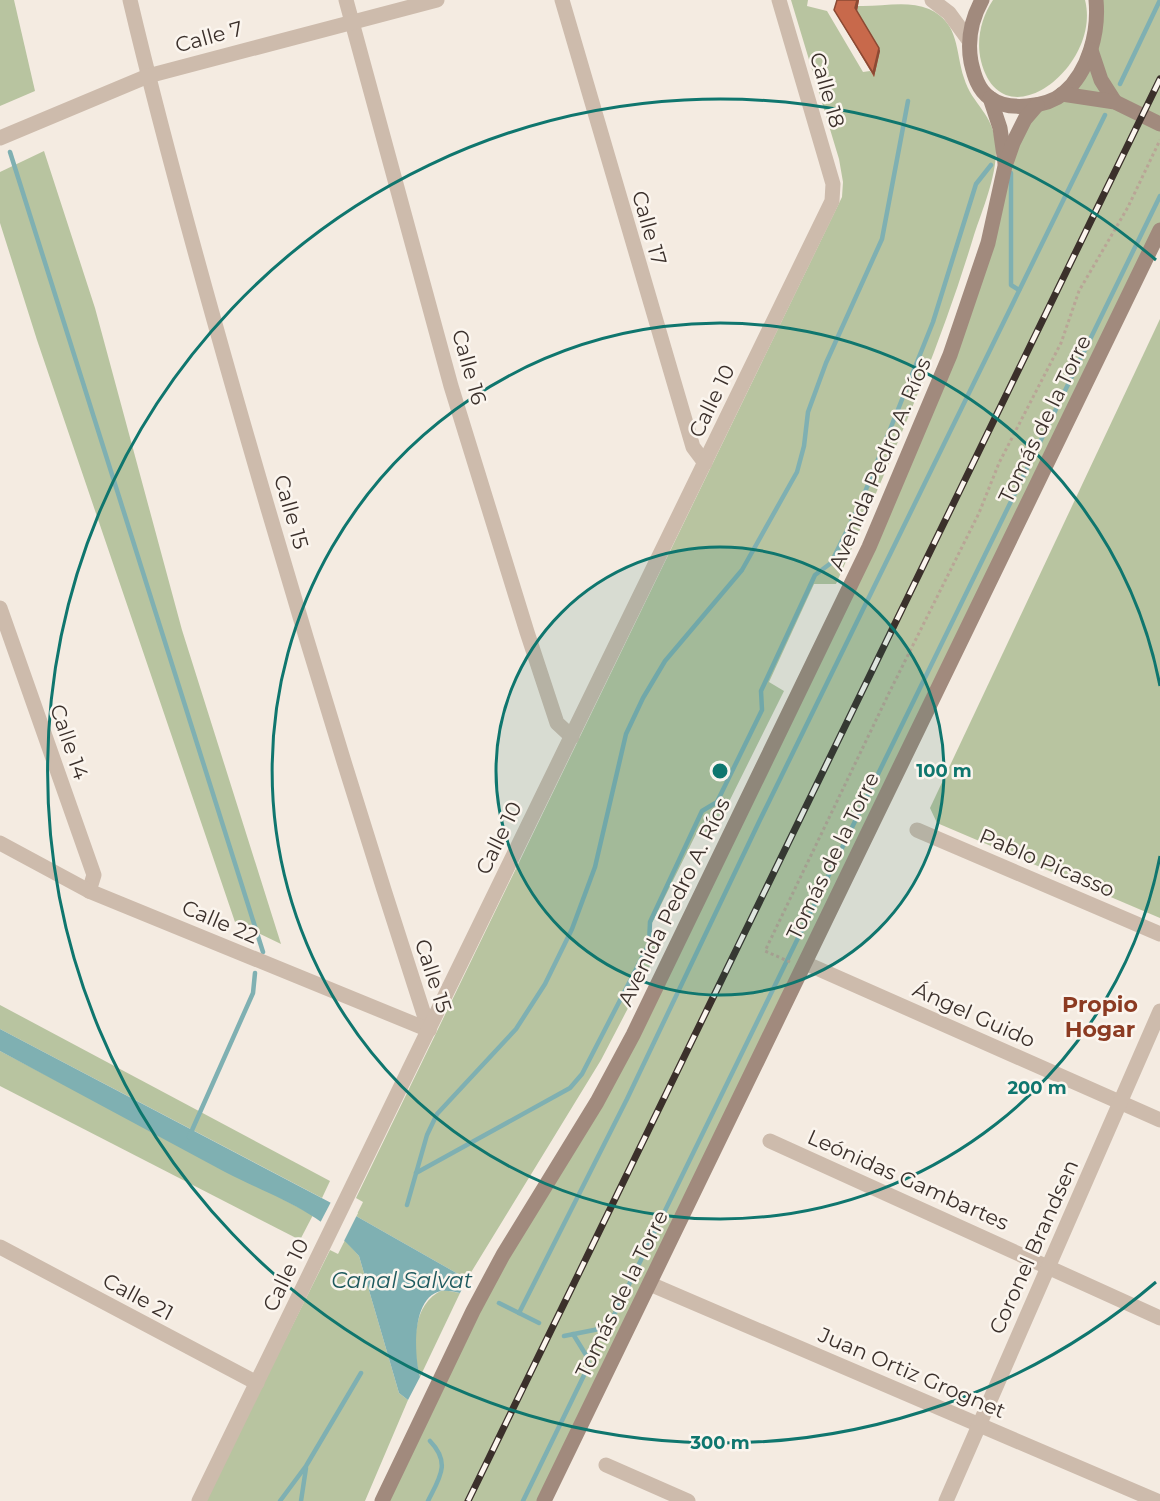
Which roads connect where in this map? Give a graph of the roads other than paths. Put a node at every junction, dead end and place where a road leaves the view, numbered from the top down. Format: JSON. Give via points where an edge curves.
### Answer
{"nodes":[{"id":1,"x":130,"y":0,"type":"edge"},
{"id":2,"x":346,"y":0,"type":"edge"},
{"id":3,"x":437,"y":0,"type":"edge"},
{"id":4,"x":562,"y":0,"type":"edge"},
{"id":5,"x":779,"y":0,"type":"edge"},
{"id":6,"x":932,"y":0,"type":"edge"},
{"id":7,"x":982,"y":0,"type":"edge"},
{"id":8,"x":1098,"y":2,"type":"edge"},
{"id":9,"x":351,"y":20,"type":"junction"},
{"id":10,"x":968,"y":39,"type":"junction"},
{"id":11,"x":1090,"y":50,"type":"junction"},
{"id":12,"x":148,"y":76,"type":"junction"},
{"id":13,"x":1062,"y":94,"type":"junction"},
{"id":14,"x":990,"y":98,"type":"junction"},
{"id":15,"x":1115,"y":102,"type":"junction"},
{"id":16,"x":1037,"y":105,"type":"junction"},
{"id":17,"x":1160,"y":124,"type":"edge"},
{"id":18,"x":0,"y":138,"type":"edge"},
{"id":19,"x":1005,"y":166,"type":"junction"},
{"id":20,"x":834,"y":193,"type":"joint"},
{"id":21,"x":1160,"y":230,"type":"edge"},
{"id":22,"x":705,"y":463,"type":"junction"},
{"id":23,"x":0,"y":608,"type":"edge"},
{"id":24,"x":572,"y":737,"type":"junction"},
{"id":25,"x":917,"y":831,"type":"dead end"},
{"id":26,"x":0,"y":843,"type":"edge"},
{"id":27,"x":89,"y":891,"type":"junction"},
{"id":28,"x":1160,"y":934,"type":"edge"},
{"id":29,"x":805,"y":963,"type":"junction"},
{"id":30,"x":1160,"y":1011,"type":"edge"},
{"id":31,"x":429,"y":1030,"type":"junction"},
{"id":32,"x":1120,"y":1103,"type":"junction"},
{"id":33,"x":1160,"y":1120,"type":"edge"},
{"id":34,"x":770,"y":1141,"type":"dead end"},
{"id":35,"x":0,"y":1247,"type":"edge"},
{"id":36,"x":1048,"y":1267,"type":"junction"},
{"id":37,"x":650,"y":1284,"type":"junction"},
{"id":38,"x":1160,"y":1318,"type":"edge"},
{"id":39,"x":257,"y":1383,"type":"junction"},
{"id":40,"x":979,"y":1425,"type":"junction"},
{"id":41,"x":606,"y":1465,"type":"dead end"},
{"id":42,"x":199,"y":1501,"type":"edge"},
{"id":43,"x":382,"y":1501,"type":"edge"},
{"id":44,"x":544,"y":1501,"type":"edge"},
{"id":45,"x":688,"y":1501,"type":"edge"},
{"id":46,"x":946,"y":1501,"type":"edge"},
{"id":47,"x":1157,"y":1501,"type":"edge"}],
"edges":[{"from":1,"to":12,"type":"street","name":"Calle 15"},
{"from":2,"to":9,"type":"street","name":"Calle 16"},
{"from":3,"to":9,"type":"street","name":"Calle 7"},
{"from":4,"to":22,"type":"street","name":"Calle 17","via":[[693,447]]},
{"from":5,"to":20,"type":"street","name":"Calle 18"},
{"from":6,"to":10,"type":"street","via":[[949,13]]},
{"from":7,"to":10,"type":"main road"},
{"from":8,"to":11,"type":"main road"},
{"from":9,"to":12,"type":"street","name":"Calle 7"},
{"from":9,"to":24,"type":"street","name":"Calle 16","via":[[451,386],[557,723]]},
{"from":10,"to":14,"type":"main road","name":"Avenida Pedro A. Ríos","via":[[973,72]]},
{"from":11,"to":13,"type":"main road","via":[[1079,74]]},
{"from":11,"to":15,"type":"main road","via":[[1101,80]]},
{"from":12,"to":18,"type":"street","name":"Calle 7"},
{"from":12,"to":31,"type":"street","name":"Calle 15","via":[[279,547],[360,821]]},
{"from":13,"to":15,"type":"main road"},
{"from":13,"to":16,"type":"main road"},
{"from":14,"to":16,"type":"main road","via":[[1013,105]]},
{"from":14,"to":19,"type":"main road","name":"Avenida Pedro A. Ríos","via":[[1000,128]]},
{"from":15,"to":17,"type":"main road"},
{"from":16,"to":19,"type":"main road","name":"Avenida Pedro A. Ríos","via":[[1019,130]]},
{"from":19,"to":43,"type":"main road","name":"Avenida Pedro A. Ríos","via":[[988,243],[950,355],[869,547],[633,1035],[473,1311]]},
{"from":20,"to":22,"type":"street","name":"Calle 10"},
{"from":21,"to":29,"type":"main road","name":"Tomás de la Torre"},
{"from":22,"to":24,"type":"street","name":"Calle 10"},
{"from":23,"to":27,"type":"street","name":"Calle 14","via":[[94,875]]},
{"from":24,"to":31,"type":"street","name":"Calle 10"},
{"from":25,"to":28,"type":"street","name":"Pablo Picasso"},
{"from":26,"to":27,"type":"street","name":"Calle 22"},
{"from":27,"to":31,"type":"street","name":"Calle 22"},
{"from":29,"to":32,"type":"street","name":"Ángel Guido"},
{"from":29,"to":37,"type":"main road","name":"Tomás de la Torre"},
{"from":30,"to":32,"type":"street","name":"Coronel Brandsen"},
{"from":31,"to":39,"type":"street","name":"Calle 10"},
{"from":32,"to":33,"type":"street","name":"Ángel Guido"},
{"from":32,"to":36,"type":"street","name":"Coronel Brandsen"},
{"from":34,"to":36,"type":"street","name":"Leónidas Gambartes"},
{"from":35,"to":39,"type":"street","name":"Calle 21"},
{"from":36,"to":38,"type":"street","name":"Leónidas Gambartes"},
{"from":36,"to":40,"type":"street","name":"Coronel Brandsen"},
{"from":37,"to":40,"type":"street","name":"Juan Ortiz Grognet"},
{"from":37,"to":44,"type":"main road","name":"Tomás de la Torre"},
{"from":39,"to":42,"type":"street","name":"Calle 10"},
{"from":40,"to":46,"type":"street","name":"Coronel Brandsen"},
{"from":40,"to":47,"type":"street","name":"Juan Ortiz Grognet"},
{"from":41,"to":45,"type":"street"}]}
